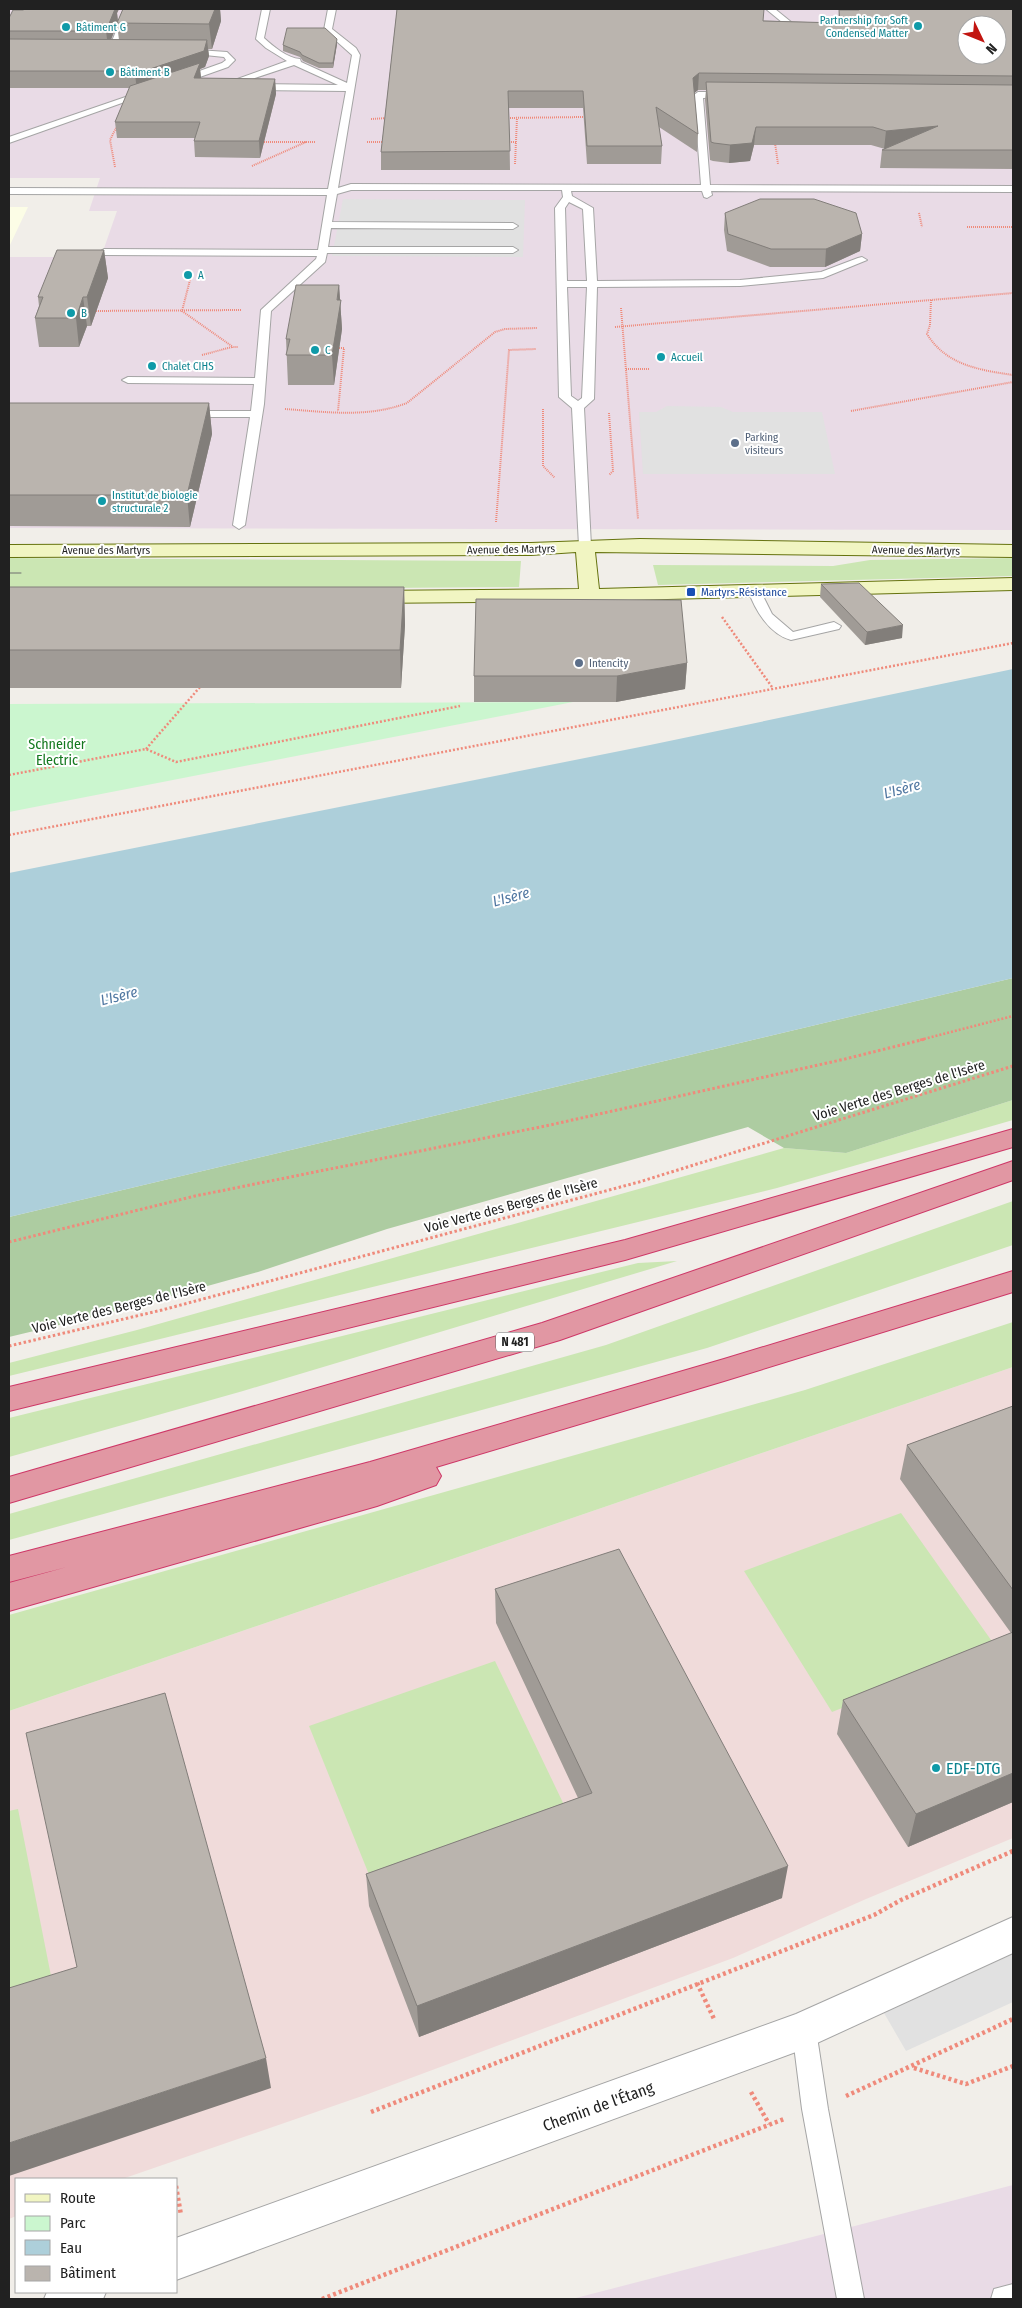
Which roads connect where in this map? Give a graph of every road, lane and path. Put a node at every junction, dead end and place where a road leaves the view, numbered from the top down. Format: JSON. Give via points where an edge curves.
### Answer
{"nodes":[{"id":1,"x":128,"y":9,"type":"edge"},
{"id":2,"x":266,"y":9,"type":"edge"},
{"id":3,"x":332,"y":9,"type":"edge"},
{"id":4,"x":770,"y":9,"type":"edge"},
{"id":5,"x":797,"y":30,"type":"edge"},
{"id":6,"x":122,"y":51,"type":"edge"},
{"id":7,"x":172,"y":51,"type":"edge"},
{"id":8,"x":297,"y":61,"type":"junction"},
{"id":9,"x":172,"y":84,"type":"edge"},
{"id":10,"x":350,"y":88,"type":"junction"},
{"id":11,"x":154,"y":91,"type":"edge"},
{"id":12,"x":734,"y":95,"type":"edge"},
{"id":13,"x":583,"y":117,"type":"edge"},
{"id":14,"x":392,"y":118,"type":"edge"},
{"id":15,"x":498,"y":118,"type":"edge"},
{"id":16,"x":517,"y":118,"type":"junction"},
{"id":17,"x":344,"y":119,"type":"junction"},
{"id":18,"x":118,"y":124,"type":"edge"},
{"id":19,"x":9,"y":140,"type":"edge"},
{"id":20,"x":264,"y":142,"type":"edge"},
{"id":21,"x":306,"y":142,"type":"junction"},
{"id":22,"x":340,"y":142,"type":"junction"},
{"id":23,"x":389,"y":142,"type":"edge"},
{"id":24,"x":506,"y":142,"type":"edge"},
{"id":25,"x":516,"y":142,"type":"junction"},
{"id":26,"x":516,"y":165,"type":"dead end"},
{"id":27,"x":250,"y":167,"type":"edge"},
{"id":28,"x":1013,"y":189,"type":"edge"},
{"id":29,"x":9,"y":191,"type":"edge"},
{"id":30,"x":111,"y":192,"type":"junction"},
{"id":31,"x":332,"y":192,"type":"junction"},
{"id":32,"x":567,"y":192,"type":"junction"},
{"id":33,"x":706,"y":192,"type":"junction"},
{"id":34,"x":1013,"y":196,"type":"edge"},
{"id":35,"x":327,"y":225,"type":"junction"},
{"id":36,"x":513,"y":226,"type":"dead end"},
{"id":37,"x":967,"y":227,"type":"dead end"},
{"id":38,"x":1013,"y":227,"type":"edge"},
{"id":39,"x":513,"y":250,"type":"dead end"},
{"id":40,"x":323,"y":251,"type":"junction"},
{"id":41,"x":104,"y":252,"type":"edge"},
{"id":42,"x":862,"y":260,"type":"edge"},
{"id":43,"x":190,"y":280,"type":"dead end"},
{"id":44,"x":564,"y":284,"type":"junction"},
{"id":45,"x":592,"y":284,"type":"junction"},
{"id":46,"x":619,"y":284,"type":"junction"},
{"id":47,"x":1013,"y":294,"type":"edge"},
{"id":48,"x":931,"y":300,"type":"junction"},
{"id":49,"x":266,"y":310,"type":"junction"},
{"id":50,"x":90,"y":311,"type":"edge"},
{"id":51,"x":182,"y":311,"type":"junction"},
{"id":52,"x":623,"y":327,"type":"junction"},
{"id":53,"x":564,"y":328,"type":"junction"},
{"id":54,"x":591,"y":328,"type":"junction"},
{"id":55,"x":263,"y":348,"type":"junction"},
{"id":56,"x":334,"y":348,"type":"edge"},
{"id":57,"x":542,"y":349,"type":"dead end"},
{"id":58,"x":626,"y":369,"type":"junction"},
{"id":59,"x":650,"y":370,"type":"dead end"},
{"id":60,"x":1013,"y":375,"type":"edge"},
{"id":61,"x":128,"y":380,"type":"dead end"},
{"id":62,"x":260,"y":381,"type":"junction"},
{"id":63,"x":1013,"y":382,"type":"edge"},
{"id":64,"x":578,"y":407,"type":"junction"},
{"id":65,"x":256,"y":411,"type":"junction"},
{"id":66,"x":338,"y":411,"type":"junction"},
{"id":67,"x":851,"y":411,"type":"dead end"},
{"id":68,"x":177,"y":414,"type":"edge"},
{"id":69,"x":488,"y":522,"type":"dead end"},
{"id":70,"x":239,"y":525,"type":"dead end"},
{"id":71,"x":640,"y":545,"type":"junction"},
{"id":72,"x":586,"y":546,"type":"junction"},
{"id":73,"x":9,"y":551,"type":"edge"},
{"id":74,"x":1013,"y":551,"type":"edge"},
{"id":75,"x":1013,"y":584,"type":"edge"},
{"id":76,"x":754,"y":590,"type":"junction"},
{"id":77,"x":590,"y":595,"type":"junction"},
{"id":78,"x":352,"y":597,"type":"edge"},
{"id":79,"x":719,"y":612,"type":"dead end"},
{"id":80,"x":834,"y":626,"type":"dead end"},
{"id":81,"x":1013,"y":643,"type":"edge"},
{"id":82,"x":200,"y":687,"type":"edge"},
{"id":83,"x":772,"y":688,"type":"junction"},
{"id":84,"x":460,"y":706,"type":"dead end"},
{"id":85,"x":146,"y":749,"type":"junction"},
{"id":86,"x":9,"y":775,"type":"edge"},
{"id":87,"x":9,"y":835,"type":"edge"},
{"id":88,"x":1013,"y":1016,"type":"edge"},
{"id":89,"x":1013,"y":1066,"type":"edge"},
{"id":90,"x":1013,"y":1138,"type":"edge"},
{"id":91,"x":1013,"y":1170,"type":"edge"},
{"id":92,"x":9,"y":1242,"type":"edge"},
{"id":93,"x":1013,"y":1281,"type":"edge"},
{"id":94,"x":9,"y":1346,"type":"edge"},
{"id":95,"x":724,"y":1370,"type":"junction"},
{"id":96,"x":9,"y":1399,"type":"edge"},
{"id":97,"x":9,"y":1490,"type":"edge"},
{"id":98,"x":9,"y":1569,"type":"edge"},
{"id":99,"x":9,"y":1597,"type":"edge"},
{"id":100,"x":1013,"y":1850,"type":"edge"},
{"id":101,"x":1013,"y":1935,"type":"edge"},
{"id":102,"x":697,"y":1983,"type":"junction"},
{"id":103,"x":1013,"y":2019,"type":"edge"},
{"id":104,"x":718,"y":2026,"type":"dead end"},
{"id":105,"x":804,"y":2030,"type":"junction"},
{"id":106,"x":1013,"y":2066,"type":"edge"},
{"id":107,"x":371,"y":2112,"type":"dead end"},
{"id":108,"x":769,"y":2124,"type":"dead end"},
{"id":109,"x":178,"y":2223,"type":"edge"},
{"id":110,"x":179,"y":2241,"type":"edge"},
{"id":111,"x":83,"y":2293,"type":"edge"},
{"id":112,"x":1013,"y":2298,"type":"edge"},
{"id":113,"x":65,"y":2299,"type":"edge"},
{"id":114,"x":322,"y":2299,"type":"edge"},
{"id":115,"x":851,"y":2299,"type":"edge"},
{"id":116,"x":1004,"y":2299,"type":"edge"}],
"edges":[{"from":1,"to":6,"type":"lane","via":[[108,51]]},
{"from":2,"to":8,"type":"lane","via":[[260,39],[270,50]]},
{"from":3,"to":10,"type":"lane","via":[[328,30],[356,55]]},
{"from":4,"to":5,"type":"lane"},
{"from":7,"to":9,"type":"lane","via":[[227,54],[231,60]]},
{"from":8,"to":10,"type":"lane"},
{"from":8,"to":10,"type":"lane","via":[[218,87]]},
{"from":10,"to":17,"type":"lane"},
{"from":11,"to":19,"type":"lane"},
{"from":12,"to":33,"type":"lane","via":[[698,95]]},
{"from":13,"to":16,"type":"path"},
{"from":14,"to":17,"type":"path"},
{"from":15,"to":16,"type":"path"},
{"from":16,"to":25,"type":"path"},
{"from":17,"to":22,"type":"lane"},
{"from":18,"to":30,"type":"path","via":[[110,140],[116,173]]},
{"from":20,"to":21,"type":"path"},
{"from":21,"to":22,"type":"path"},
{"from":21,"to":27,"type":"path"},
{"from":22,"to":23,"type":"path"},
{"from":22,"to":31,"type":"lane"},
{"from":24,"to":25,"type":"path"},
{"from":25,"to":26,"type":"path"},
{"from":28,"to":33,"type":"lane"},
{"from":29,"to":30,"type":"lane"},
{"from":30,"to":31,"type":"lane"},
{"from":31,"to":32,"type":"lane","via":[[345,196]]},
{"from":31,"to":35,"type":"lane"},
{"from":32,"to":33,"type":"lane"},
{"from":32,"to":44,"type":"lane","via":[[560,208]]},
{"from":32,"to":45,"type":"lane","via":[[588,208]]},
{"from":33,"to":34,"type":"lane"},
{"from":35,"to":36,"type":"lane"},
{"from":35,"to":40,"type":"lane"},
{"from":37,"to":38,"type":"path"},
{"from":39,"to":40,"type":"lane"},
{"from":40,"to":41,"type":"lane"},
{"from":40,"to":49,"type":"lane","via":[[321,260]]},
{"from":42,"to":46,"type":"lane","via":[[823,274],[749,282]]},
{"from":43,"to":51,"type":"path"},
{"from":44,"to":45,"type":"lane"},
{"from":44,"to":53,"type":"lane"},
{"from":45,"to":46,"type":"lane"},
{"from":45,"to":54,"type":"lane"},
{"from":46,"to":52,"type":"path"},
{"from":47,"to":48,"type":"path"},
{"from":48,"to":52,"type":"path"},
{"from":48,"to":60,"type":"path","via":[[927,334],[934,347],[964,364]]},
{"from":49,"to":51,"type":"path"},
{"from":49,"to":55,"type":"lane"},
{"from":50,"to":51,"type":"path"},
{"from":51,"to":55,"type":"path","via":[[233,347]]},
{"from":52,"to":54,"type":"path"},
{"from":52,"to":58,"type":"path"},
{"from":53,"to":64,"type":"lane","via":[[565,397]]},
{"from":53,"to":66,"type":"path","via":[[500,330],[408,403],[396,409]]},
{"from":54,"to":64,"type":"lane","via":[[588,399]]},
{"from":55,"to":62,"type":"lane"},
{"from":56,"to":66,"type":"path","via":[[344,348]]},
{"from":57,"to":69,"type":"path","via":[[509,350],[498,522]]},
{"from":58,"to":59,"type":"path"},
{"from":58,"to":71,"type":"path"},
{"from":61,"to":62,"type":"lane"},
{"from":62,"to":65,"type":"lane"},
{"from":63,"to":67,"type":"path"},
{"from":64,"to":72,"type":"lane"},
{"from":65,"to":66,"type":"path"},
{"from":65,"to":68,"type":"lane"},
{"from":65,"to":70,"type":"lane"},
{"from":71,"to":72,"type":"main road","name":"Avenue des Martyrs"},
{"from":71,"to":74,"type":"main road","name":"Avenue des Martyrs"},
{"from":72,"to":73,"type":"main road","name":"Avenue des Martyrs","via":[[532,549]]},
{"from":72,"to":77,"type":"main road"},
{"from":75,"to":76,"type":"main road"},
{"from":76,"to":77,"type":"main road"},
{"from":76,"to":80,"type":"lane","via":[[760,609],[772,623],[791,636]]},
{"from":77,"to":78,"type":"main road"},
{"from":79,"to":83,"type":"path"},
{"from":81,"to":83,"type":"path"},
{"from":82,"to":85,"type":"path"},
{"from":83,"to":87,"type":"path"},
{"from":84,"to":85,"type":"path","via":[[176,762]]},
{"from":85,"to":86,"type":"path"},
{"from":88,"to":92,"type":"path","via":[[845,1059],[550,1126],[195,1196]]},
{"from":89,"to":94,"type":"path","name":"Voie Verte des Berges de l'Isère","via":[[639,1182],[162,1310]]},
{"from":90,"to":96,"type":"highway","via":[[625,1250]]},
{"from":91,"to":97,"type":"highway","number":"N 481","via":[[549,1332]]},
{"from":93,"to":95,"type":"highway"},
{"from":95,"to":98,"type":"highway","via":[[370,1474]]},
{"from":95,"to":99,"type":"highway","via":[[376,1493]]},
{"from":100,"to":102,"type":"path","via":[[874,1915]]},
{"from":101,"to":105,"type":"street","name":"Chemin de l'Étang"},
{"from":102,"to":104,"type":"path"},
{"from":102,"to":107,"type":"path"},
{"from":103,"to":106,"type":"path","via":[[914,2068],[966,2084]]},
{"from":105,"to":110,"type":"street","name":"Chemin de l'Étang"},
{"from":105,"to":115,"type":"lane","via":[[815,2109]]},
{"from":108,"to":114,"type":"path"},
{"from":109,"to":110,"type":"path"},
{"from":111,"to":113,"type":"street"},
{"from":112,"to":116,"type":"lane"}]}
